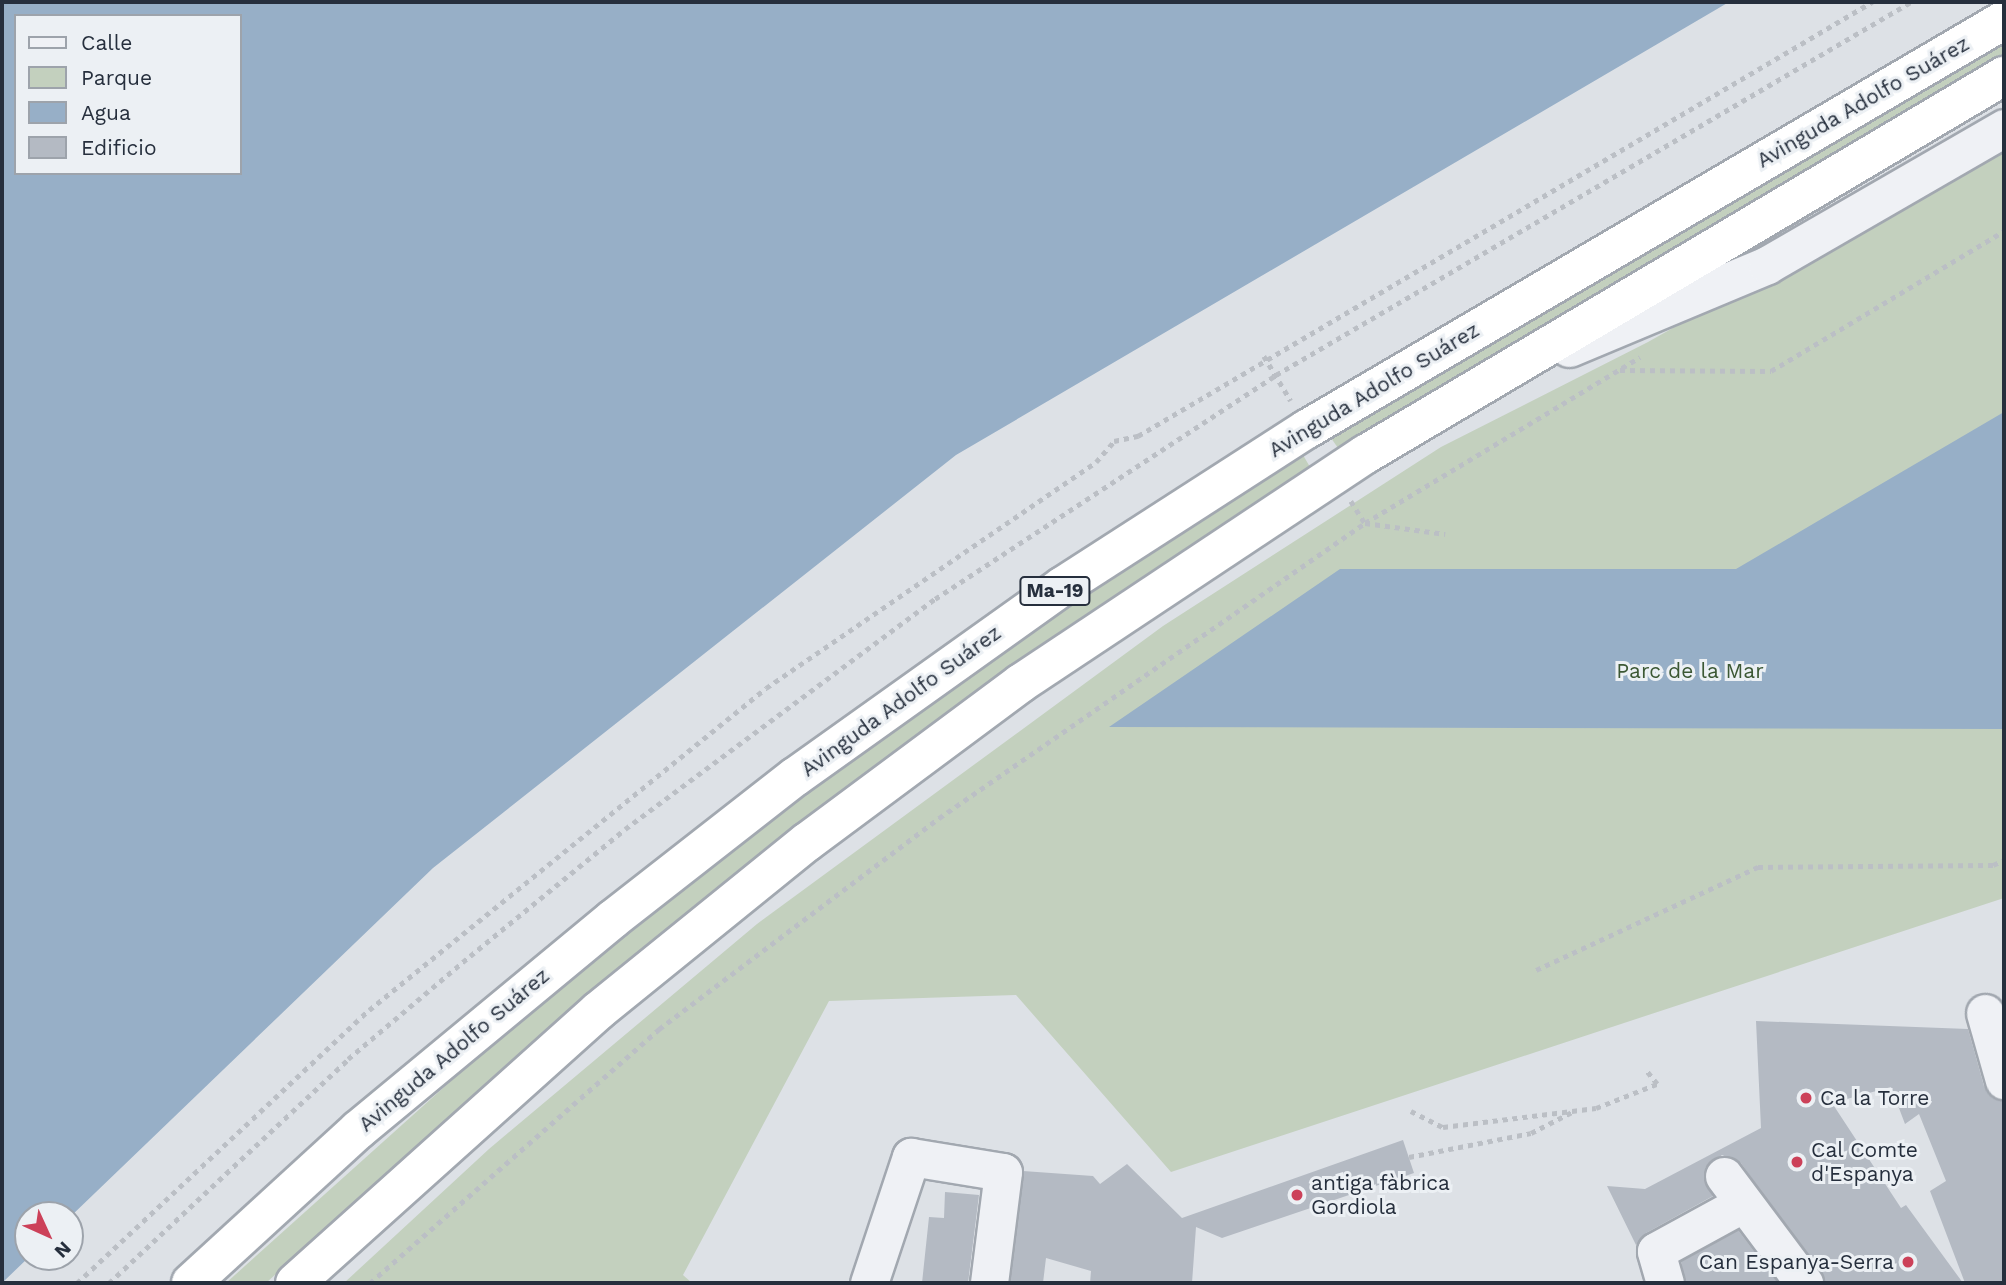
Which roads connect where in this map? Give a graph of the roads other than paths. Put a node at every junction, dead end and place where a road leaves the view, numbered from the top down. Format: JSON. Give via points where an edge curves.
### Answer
{"nodes":[{"id":1,"x":2004,"y":20,"type":"edge"},
{"id":2,"x":2004,"y":76,"type":"edge"},
{"id":3,"x":2004,"y":128,"type":"edge"},
{"id":4,"x":1478,"y":386,"type":"junction"},
{"id":5,"x":1985,"y":1013,"type":"dead end"},
{"id":6,"x":2004,"y":1080,"type":"edge"},
{"id":7,"x":191,"y":1283,"type":"edge"},
{"id":8,"x":295,"y":1283,"type":"edge"},
{"id":9,"x":869,"y":1283,"type":"edge"},
{"id":10,"x":989,"y":1283,"type":"edge"},
{"id":11,"x":1665,"y":1283,"type":"edge"},
{"id":12,"x":1804,"y":1283,"type":"edge"}],
"edges":[{"from":1,"to":7,"type":"highway","name":"Avinguda Adolfo Suárez","number":"Ma-19","via":[[1307,429],[1063,586],[794,777],[613,919],[358,1130]]},
{"from":2,"to":4,"type":"highway","number":"Ma-19"},
{"from":3,"to":4,"type":"street","via":[[1767,265]]},
{"from":4,"to":8,"type":"highway","number":"Ma-19","via":[[1175,578],[877,790],[589,1019]]},
{"from":5,"to":6,"type":"street"},
{"from":9,"to":10,"type":"street","via":[[911,1157],[1003,1172]]},
{"from":11,"to":12,"type":"street","via":[[1656,1251],[1733,1190]]}]}
